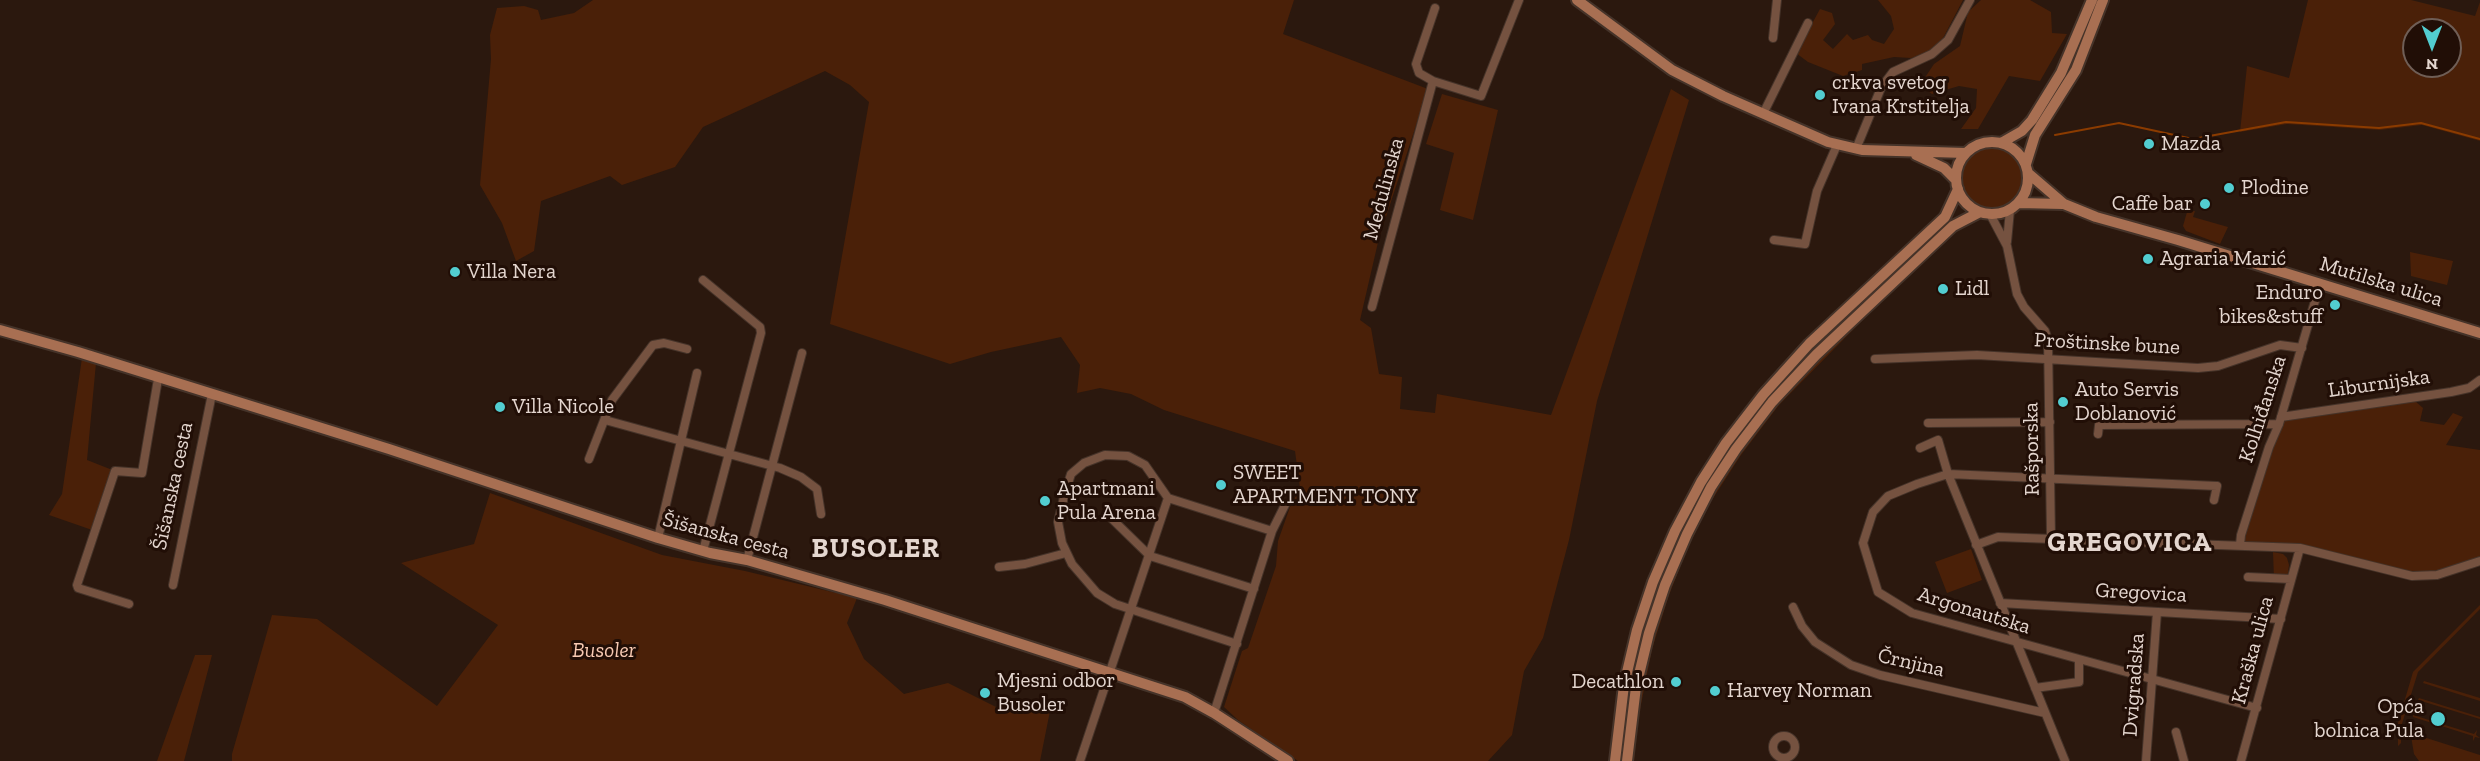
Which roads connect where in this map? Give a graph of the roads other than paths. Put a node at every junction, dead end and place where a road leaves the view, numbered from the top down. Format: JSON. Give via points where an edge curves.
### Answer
{"nodes":[{"id":1,"x":1519,"y":0,"type":"edge"},
{"id":2,"x":1576,"y":0,"type":"edge"},
{"id":3,"x":1777,"y":0,"type":"edge"},
{"id":4,"x":1970,"y":0,"type":"edge"},
{"id":5,"x":2092,"y":0,"type":"edge"},
{"id":6,"x":2103,"y":0,"type":"edge"},
{"id":7,"x":1435,"y":8,"type":"dead end"},
{"id":8,"x":1808,"y":23,"type":"dead end"},
{"id":9,"x":1773,"y":38,"type":"dead end"},
{"id":10,"x":1433,"y":81,"type":"junction"},
{"id":11,"x":1763,"y":114,"type":"junction"},
{"id":12,"x":2001,"y":143,"type":"junction"},
{"id":13,"x":1837,"y":145,"type":"junction"},
{"id":14,"x":1856,"y":149,"type":"junction"},
{"id":15,"x":1905,"y":151,"type":"junction"},
{"id":16,"x":1966,"y":153,"type":"junction"},
{"id":17,"x":2027,"y":169,"type":"junction"},
{"id":18,"x":1957,"y":184,"type":"junction"},
{"id":19,"x":2064,"y":204,"type":"junction"},
{"id":20,"x":2014,"y":206,"type":"junction"},
{"id":21,"x":1985,"y":213,"type":"junction"},
{"id":22,"x":1774,"y":240,"type":"dead end"},
{"id":23,"x":2007,"y":246,"type":"junction"},
{"id":24,"x":703,"y":280,"type":"dead end"},
{"id":25,"x":2320,"y":284,"type":"junction"},
{"id":26,"x":1372,"y":307,"type":"dead end"},
{"id":27,"x":0,"y":330,"type":"edge"},
{"id":28,"x":2480,"y":333,"type":"edge"},
{"id":29,"x":2302,"y":348,"type":"junction"},
{"id":30,"x":687,"y":350,"type":"dead end"},
{"id":31,"x":802,"y":353,"type":"dead end"},
{"id":32,"x":2048,"y":358,"type":"junction"},
{"id":33,"x":1875,"y":359,"type":"dead end"},
{"id":34,"x":698,"y":373,"type":"dead end"},
{"id":35,"x":158,"y":379,"type":"junction"},
{"id":36,"x":2480,"y":380,"type":"edge"},
{"id":37,"x":212,"y":394,"type":"junction"},
{"id":38,"x":605,"y":420,"type":"junction"},
{"id":39,"x":2280,"y":421,"type":"junction"},
{"id":40,"x":1928,"y":423,"type":"dead end"},
{"id":41,"x":2050,"y":423,"type":"junction"},
{"id":42,"x":2098,"y":434,"type":"dead end"},
{"id":43,"x":681,"y":441,"type":"junction"},
{"id":44,"x":1920,"y":448,"type":"dead end"},
{"id":45,"x":728,"y":453,"type":"junction"},
{"id":46,"x":589,"y":459,"type":"dead end"},
{"id":47,"x":772,"y":465,"type":"junction"},
{"id":48,"x":1948,"y":474,"type":"junction"},
{"id":49,"x":2051,"y":478,"type":"junction"},
{"id":50,"x":1168,"y":498,"type":"junction"},
{"id":51,"x":2214,"y":500,"type":"dead end"},
{"id":52,"x":1285,"y":505,"type":"dead end"},
{"id":53,"x":821,"y":514,"type":"dead end"},
{"id":54,"x":1110,"y":517,"type":"dead end"},
{"id":55,"x":1272,"y":531,"type":"junction"},
{"id":56,"x":658,"y":538,"type":"junction"},
{"id":57,"x":2051,"y":538,"type":"junction"},
{"id":58,"x":1976,"y":545,"type":"junction"},
{"id":59,"x":2240,"y":545,"type":"junction"},
{"id":60,"x":2300,"y":548,"type":"junction"},
{"id":61,"x":703,"y":551,"type":"junction"},
{"id":62,"x":1066,"y":553,"type":"junction"},
{"id":63,"x":1149,"y":555,"type":"junction"},
{"id":64,"x":747,"y":560,"type":"junction"},
{"id":65,"x":2480,"y":561,"type":"edge"},
{"id":66,"x":999,"y":567,"type":"dead end"},
{"id":67,"x":2248,"y":577,"type":"dead end"},
{"id":68,"x":2291,"y":579,"type":"junction"},
{"id":69,"x":173,"y":585,"type":"dead end"},
{"id":70,"x":1254,"y":589,"type":"junction"},
{"id":71,"x":2000,"y":603,"type":"junction"},
{"id":72,"x":129,"y":604,"type":"dead end"},
{"id":73,"x":1793,"y":607,"type":"dead end"},
{"id":74,"x":1132,"y":610,"type":"junction"},
{"id":75,"x":2157,"y":612,"type":"junction"},
{"id":76,"x":2281,"y":619,"type":"junction"},
{"id":77,"x":1237,"y":644,"type":"junction"},
{"id":78,"x":2017,"y":644,"type":"junction"},
{"id":79,"x":2079,"y":660,"type":"junction"},
{"id":80,"x":1111,"y":674,"type":"junction"},
{"id":81,"x":2153,"y":680,"type":"junction"},
{"id":82,"x":2035,"y":688,"type":"junction"},
{"id":83,"x":2257,"y":708,"type":"junction"},
{"id":84,"x":1214,"y":713,"type":"junction"},
{"id":85,"x":2045,"y":713,"type":"junction"},
{"id":86,"x":2176,"y":732,"type":"dead end"},
{"id":87,"x":1793,"y":760,"type":"edge"},
{"id":88,"x":1080,"y":761,"type":"edge"},
{"id":89,"x":1288,"y":761,"type":"edge"},
{"id":90,"x":1615,"y":761,"type":"edge"},
{"id":91,"x":1627,"y":761,"type":"edge"},
{"id":92,"x":2065,"y":761,"type":"edge"},
{"id":93,"x":2146,"y":761,"type":"edge"},
{"id":94,"x":2184,"y":761,"type":"edge"},
{"id":95,"x":2241,"y":761,"type":"edge"}],
"edges":[{"from":1,"to":10,"type":"street","via":[[1481,96]]},
{"from":2,"to":11,"type":"main road","via":[[1658,62]]},
{"from":3,"to":9,"type":"street"},
{"from":4,"to":14,"type":"street","via":[[1948,40],[1932,54],[1893,72],[1881,88]]},
{"from":5,"to":12,"type":"main road","via":[[2061,73],[2032,120]]},
{"from":6,"to":17,"type":"main road","via":[[2076,70],[2035,135]]},
{"from":7,"to":10,"type":"street","via":[[1416,64],[1419,73]]},
{"from":8,"to":11,"type":"street"},
{"from":10,"to":26,"type":"street","name":"Medulinska"},
{"from":11,"to":13,"type":"main road"},
{"from":12,"to":16,"type":"main road","via":[[1988,142]]},
{"from":12,"to":17,"type":"main road","via":[[2020,155]]},
{"from":13,"to":14,"type":"main road"},
{"from":13,"to":22,"type":"street","via":[[1817,191],[1805,244]]},
{"from":14,"to":15,"type":"main road"},
{"from":15,"to":16,"type":"main road"},
{"from":15,"to":18,"type":"main road","via":[[1933,162]]},
{"from":16,"to":18,"type":"main road","via":[[1960,161]]},
{"from":17,"to":19,"type":"main road","name":"Mutilska ulica"},
{"from":17,"to":20,"type":"main road","via":[[2027,189]]},
{"from":18,"to":21,"type":"main road","via":[[1970,207]]},
{"from":18,"to":90,"type":"main road","via":[[1945,217],[1809,344],[1763,395],[1701,482],[1675,531],[1637,630],[1624,685]]},
{"from":19,"to":20,"type":"main road","name":"Mutilska ulica"},
{"from":19,"to":25,"type":"main road","name":"Mutilska ulica"},
{"from":20,"to":21,"type":"main road"},
{"from":20,"to":23,"type":"street"},
{"from":21,"to":23,"type":"street"},
{"from":21,"to":91,"type":"main road","via":[[1953,226],[1816,355],[1772,402],[1736,449],[1711,488],[1665,585],[1636,687]]},
{"from":23,"to":32,"type":"street","name":"Rašporska","via":[[2017,294],[2045,332]]},
{"from":24,"to":45,"type":"street","via":[[759,327],[761,333]]},
{"from":25,"to":28,"type":"main road","name":"Mutilska ulica"},
{"from":25,"to":29,"type":"street","name":"Kolhiđanska"},
{"from":27,"to":35,"type":"main road","name":"Šišanska cesta"},
{"from":29,"to":32,"type":"street","name":"Proštinske bune","via":[[2280,345],[2218,366],[2198,368]]},
{"from":29,"to":39,"type":"street","name":"Kolhiđanska"},
{"from":30,"to":38,"type":"street","via":[[664,343],[653,345],[612,400]]},
{"from":31,"to":47,"type":"street"},
{"from":32,"to":33,"type":"street","name":"Proštinske bune","via":[[1977,355]]},
{"from":32,"to":41,"type":"street","name":"Rašporska"},
{"from":34,"to":43,"type":"street"},
{"from":35,"to":37,"type":"main road","name":"Šišanska cesta"},
{"from":35,"to":72,"type":"street","name":"Šišanska cesta","via":[[142,473],[115,471],[77,585]]},
{"from":36,"to":39,"type":"street","name":"Liburnijska","via":[[2469,388],[2451,392]]},
{"from":37,"to":56,"type":"main road","name":"Šišanska cesta"},
{"from":37,"to":69,"type":"street","name":"Šišanska cesta"},
{"from":38,"to":43,"type":"street"},
{"from":38,"to":46,"type":"street"},
{"from":39,"to":42,"type":"street","name":"Liburnijska","via":[[2099,425]]},
{"from":39,"to":59,"type":"street","name":"Kolhiđanska"},
{"from":40,"to":41,"type":"street"},
{"from":41,"to":49,"type":"street","name":"Rašporska"},
{"from":43,"to":45,"type":"street"},
{"from":43,"to":56,"type":"street"},
{"from":44,"to":48,"type":"street","via":[[1938,440]]},
{"from":45,"to":47,"type":"street"},
{"from":45,"to":61,"type":"street"},
{"from":47,"to":53,"type":"street","via":[[801,477],[817,489]]},
{"from":47,"to":64,"type":"street"},
{"from":48,"to":49,"type":"street","name":"Argonautska"},
{"from":48,"to":58,"type":"street"},
{"from":48,"to":78,"type":"street","name":"Argonautska","via":[[1888,496],[1873,512],[1863,543],[1878,592],[1912,614]]},
{"from":49,"to":51,"type":"street","name":"Argonautska","via":[[2217,486]]},
{"from":49,"to":57,"type":"street","name":"Rašporska"},
{"from":50,"to":55,"type":"street"},
{"from":50,"to":62,"type":"street","via":[[1145,465],[1128,456],[1105,455],[1084,463],[1071,474],[1060,511],[1059,532]]},
{"from":50,"to":63,"type":"street"},
{"from":52,"to":55,"type":"street"},
{"from":54,"to":63,"type":"street"},
{"from":55,"to":70,"type":"street"},
{"from":56,"to":61,"type":"main road","name":"Šišanska cesta"},
{"from":57,"to":58,"type":"street","via":[[1998,537]]},
{"from":57,"to":59,"type":"street"},
{"from":58,"to":71,"type":"street"},
{"from":59,"to":60,"type":"street"},
{"from":60,"to":65,"type":"street","via":[[2412,576],[2437,575]]},
{"from":60,"to":68,"type":"street","name":"Kraška ulica"},
{"from":61,"to":64,"type":"main road","name":"Šišanska cesta"},
{"from":62,"to":66,"type":"street"},
{"from":62,"to":74,"type":"street","via":[[1097,593]]},
{"from":63,"to":70,"type":"street"},
{"from":63,"to":74,"type":"street"},
{"from":64,"to":80,"type":"main road","name":"Šišanska cesta","via":[[885,600]]},
{"from":67,"to":68,"type":"street"},
{"from":68,"to":76,"type":"street","name":"Kraška ulica"},
{"from":70,"to":77,"type":"street"},
{"from":71,"to":75,"type":"street","name":"Gregovica"},
{"from":71,"to":78,"type":"street"},
{"from":73,"to":85,"type":"street","name":"Črnjina","via":[[1815,642],[1851,665]]},
{"from":74,"to":77,"type":"street"},
{"from":74,"to":80,"type":"street"},
{"from":75,"to":76,"type":"street","name":"Gregovica"},
{"from":75,"to":81,"type":"street","name":"Dvigradska"},
{"from":76,"to":83,"type":"street","name":"Kraška ulica"},
{"from":77,"to":84,"type":"street"},
{"from":78,"to":79,"type":"street","name":"Argonautska"},
{"from":78,"to":82,"type":"street"},
{"from":79,"to":81,"type":"street","name":"Argonautska"},
{"from":79,"to":82,"type":"street","via":[[2079,682]]},
{"from":80,"to":84,"type":"main road","name":"Šišanska cesta","via":[[1185,697]]},
{"from":80,"to":88,"type":"street"},
{"from":81,"to":83,"type":"street","name":"Argonautska"},
{"from":81,"to":93,"type":"street","name":"Dvigradska"},
{"from":82,"to":85,"type":"street"},
{"from":83,"to":95,"type":"street","name":"Kraška ulica"},
{"from":84,"to":89,"type":"main road","name":"Šišanska cesta"},
{"from":85,"to":92,"type":"street"},
{"from":86,"to":94,"type":"street"},
{"from":87,"to":87,"type":"street","via":[[1774,753],[1775,740],[1789,737],[1794,743]]}]}
